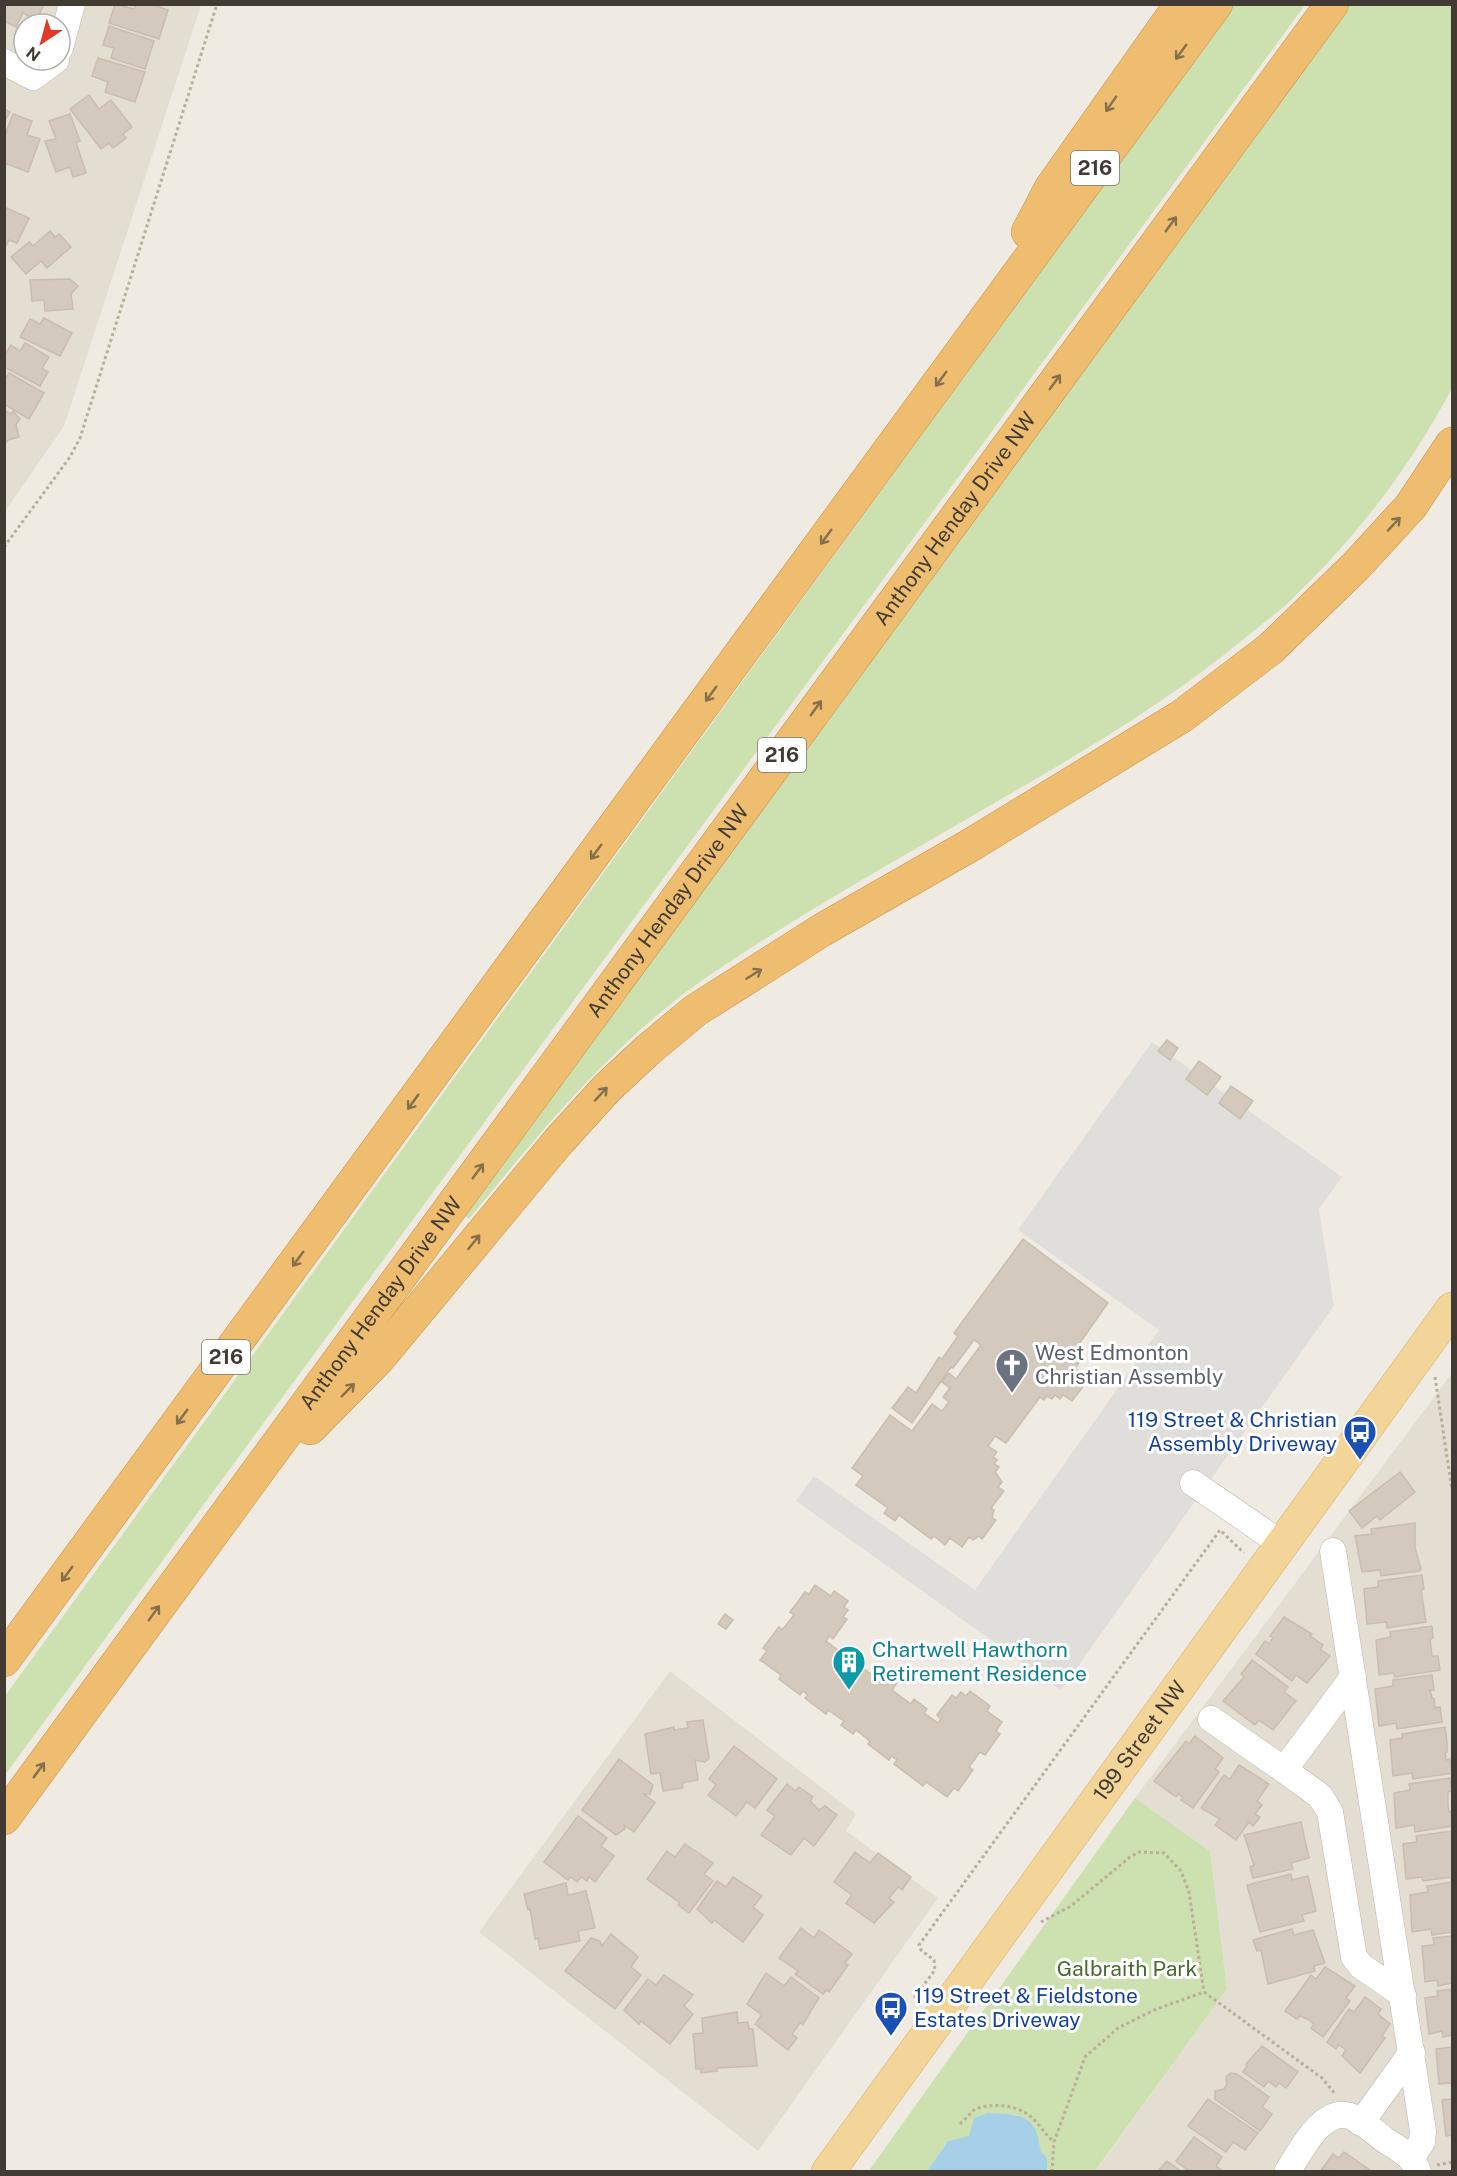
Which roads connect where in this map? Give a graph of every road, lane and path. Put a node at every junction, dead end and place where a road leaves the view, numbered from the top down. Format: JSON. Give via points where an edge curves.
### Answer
{"nodes":[{"id":1,"x":216,"y":4,"type":"edge"},
{"id":2,"x":1181,"y":4,"type":"edge"},
{"id":3,"x":1216,"y":4,"type":"edge"},
{"id":4,"x":1332,"y":4,"type":"edge"},
{"id":5,"x":23,"y":72,"type":"edge"},
{"id":6,"x":40,"y":72,"type":"edge"},
{"id":7,"x":975,"y":332,"type":"junction"},
{"id":8,"x":1452,"y":444,"type":"edge"},
{"id":9,"x":4,"y":547,"type":"edge"},
{"id":10,"x":1452,"y":1309,"type":"edge"},
{"id":11,"x":1435,"y":1377,"type":"dead end"},
{"id":12,"x":1193,"y":1483,"type":"dead end"},
{"id":13,"x":1452,"y":1490,"type":"edge"},
{"id":14,"x":233,"y":1506,"type":"junction"},
{"id":15,"x":1333,"y":1551,"type":"dead end"},
{"id":16,"x":1273,"y":1556,"type":"junction"},
{"id":17,"x":4,"y":1660,"type":"edge"},
{"id":18,"x":1353,"y":1677,"type":"junction"},
{"id":19,"x":1211,"y":1719,"type":"dead end"},
{"id":20,"x":1284,"y":1770,"type":"junction"},
{"id":21,"x":4,"y":1818,"type":"edge"},
{"id":22,"x":1036,"y":1925,"type":"dead end"},
{"id":23,"x":935,"y":1970,"type":"dead end"},
{"id":24,"x":1203,"y":1992,"type":"junction"},
{"id":25,"x":1403,"y":1995,"type":"junction"},
{"id":26,"x":1412,"y":2052,"type":"junction"},
{"id":27,"x":1352,"y":2119,"type":"junction"},
{"id":28,"x":960,"y":2124,"type":"dead end"},
{"id":29,"x":1054,"y":2142,"type":"junction"},
{"id":30,"x":1414,"y":2165,"type":"edge"},
{"id":31,"x":828,"y":2172,"type":"edge"},
{"id":32,"x":1052,"y":2172,"type":"edge"},
{"id":33,"x":1287,"y":2172,"type":"edge"}],
"edges":[{"from":1,"to":9,"type":"path","via":[[80,438]]},
{"from":2,"to":7,"type":"highway","one_way":true,"via":[[1051,188]]},
{"from":3,"to":7,"type":"highway","number":"216","one_way":true},
{"from":14,"to":4,"type":"highway","name":"Anthony Henday Drive NW","number":"216","one_way":true},
{"from":5,"to":6,"type":"street","via":[[33,77]]},
{"from":7,"to":17,"type":"highway","number":"216","one_way":true},
{"from":14,"to":8,"type":"highway","one_way":true,"via":[[380,1358],[558,1142],[649,1049],[696,1010],[822,930],[1172,722],[1270,650],[1411,506]]},
{"from":10,"to":16,"type":"main road","name":"199 Street NW"},
{"from":11,"to":13,"type":"path"},
{"from":12,"to":16,"type":"street"},
{"from":21,"to":14,"type":"highway","name":"Anthony Henday Drive NW","number":"216","one_way":true},
{"from":15,"to":18,"type":"street"},
{"from":16,"to":23,"type":"path","via":[[1220,1530],[919,1944],[934,1960]]},
{"from":16,"to":31,"type":"main road","name":"199 Street NW"},
{"from":18,"to":20,"type":"street"},
{"from":18,"to":25,"type":"street"},
{"from":19,"to":20,"type":"street"},
{"from":20,"to":25,"type":"street","via":[[1320,1796],[1330,1812],[1354,1957]]},
{"from":22,"to":24,"type":"path","via":[[1071,1906],[1130,1857],[1139,1852],[1164,1853],[1181,1871],[1189,1892]]},
{"from":24,"to":27,"type":"path","via":[[1322,2078]]},
{"from":24,"to":29,"type":"path","via":[[1131,2021],[1085,2057]]},
{"from":25,"to":26,"type":"street"},
{"from":26,"to":27,"type":"street"},
{"from":26,"to":30,"type":"street","via":[[1423,2137]]},
{"from":27,"to":30,"type":"street"},
{"from":27,"to":33,"type":"street","via":[[1325,2121]]},
{"from":28,"to":29,"type":"path","via":[[975,2109],[1011,2106],[1033,2118],[1041,2132]]},
{"from":29,"to":32,"type":"path"}]}
